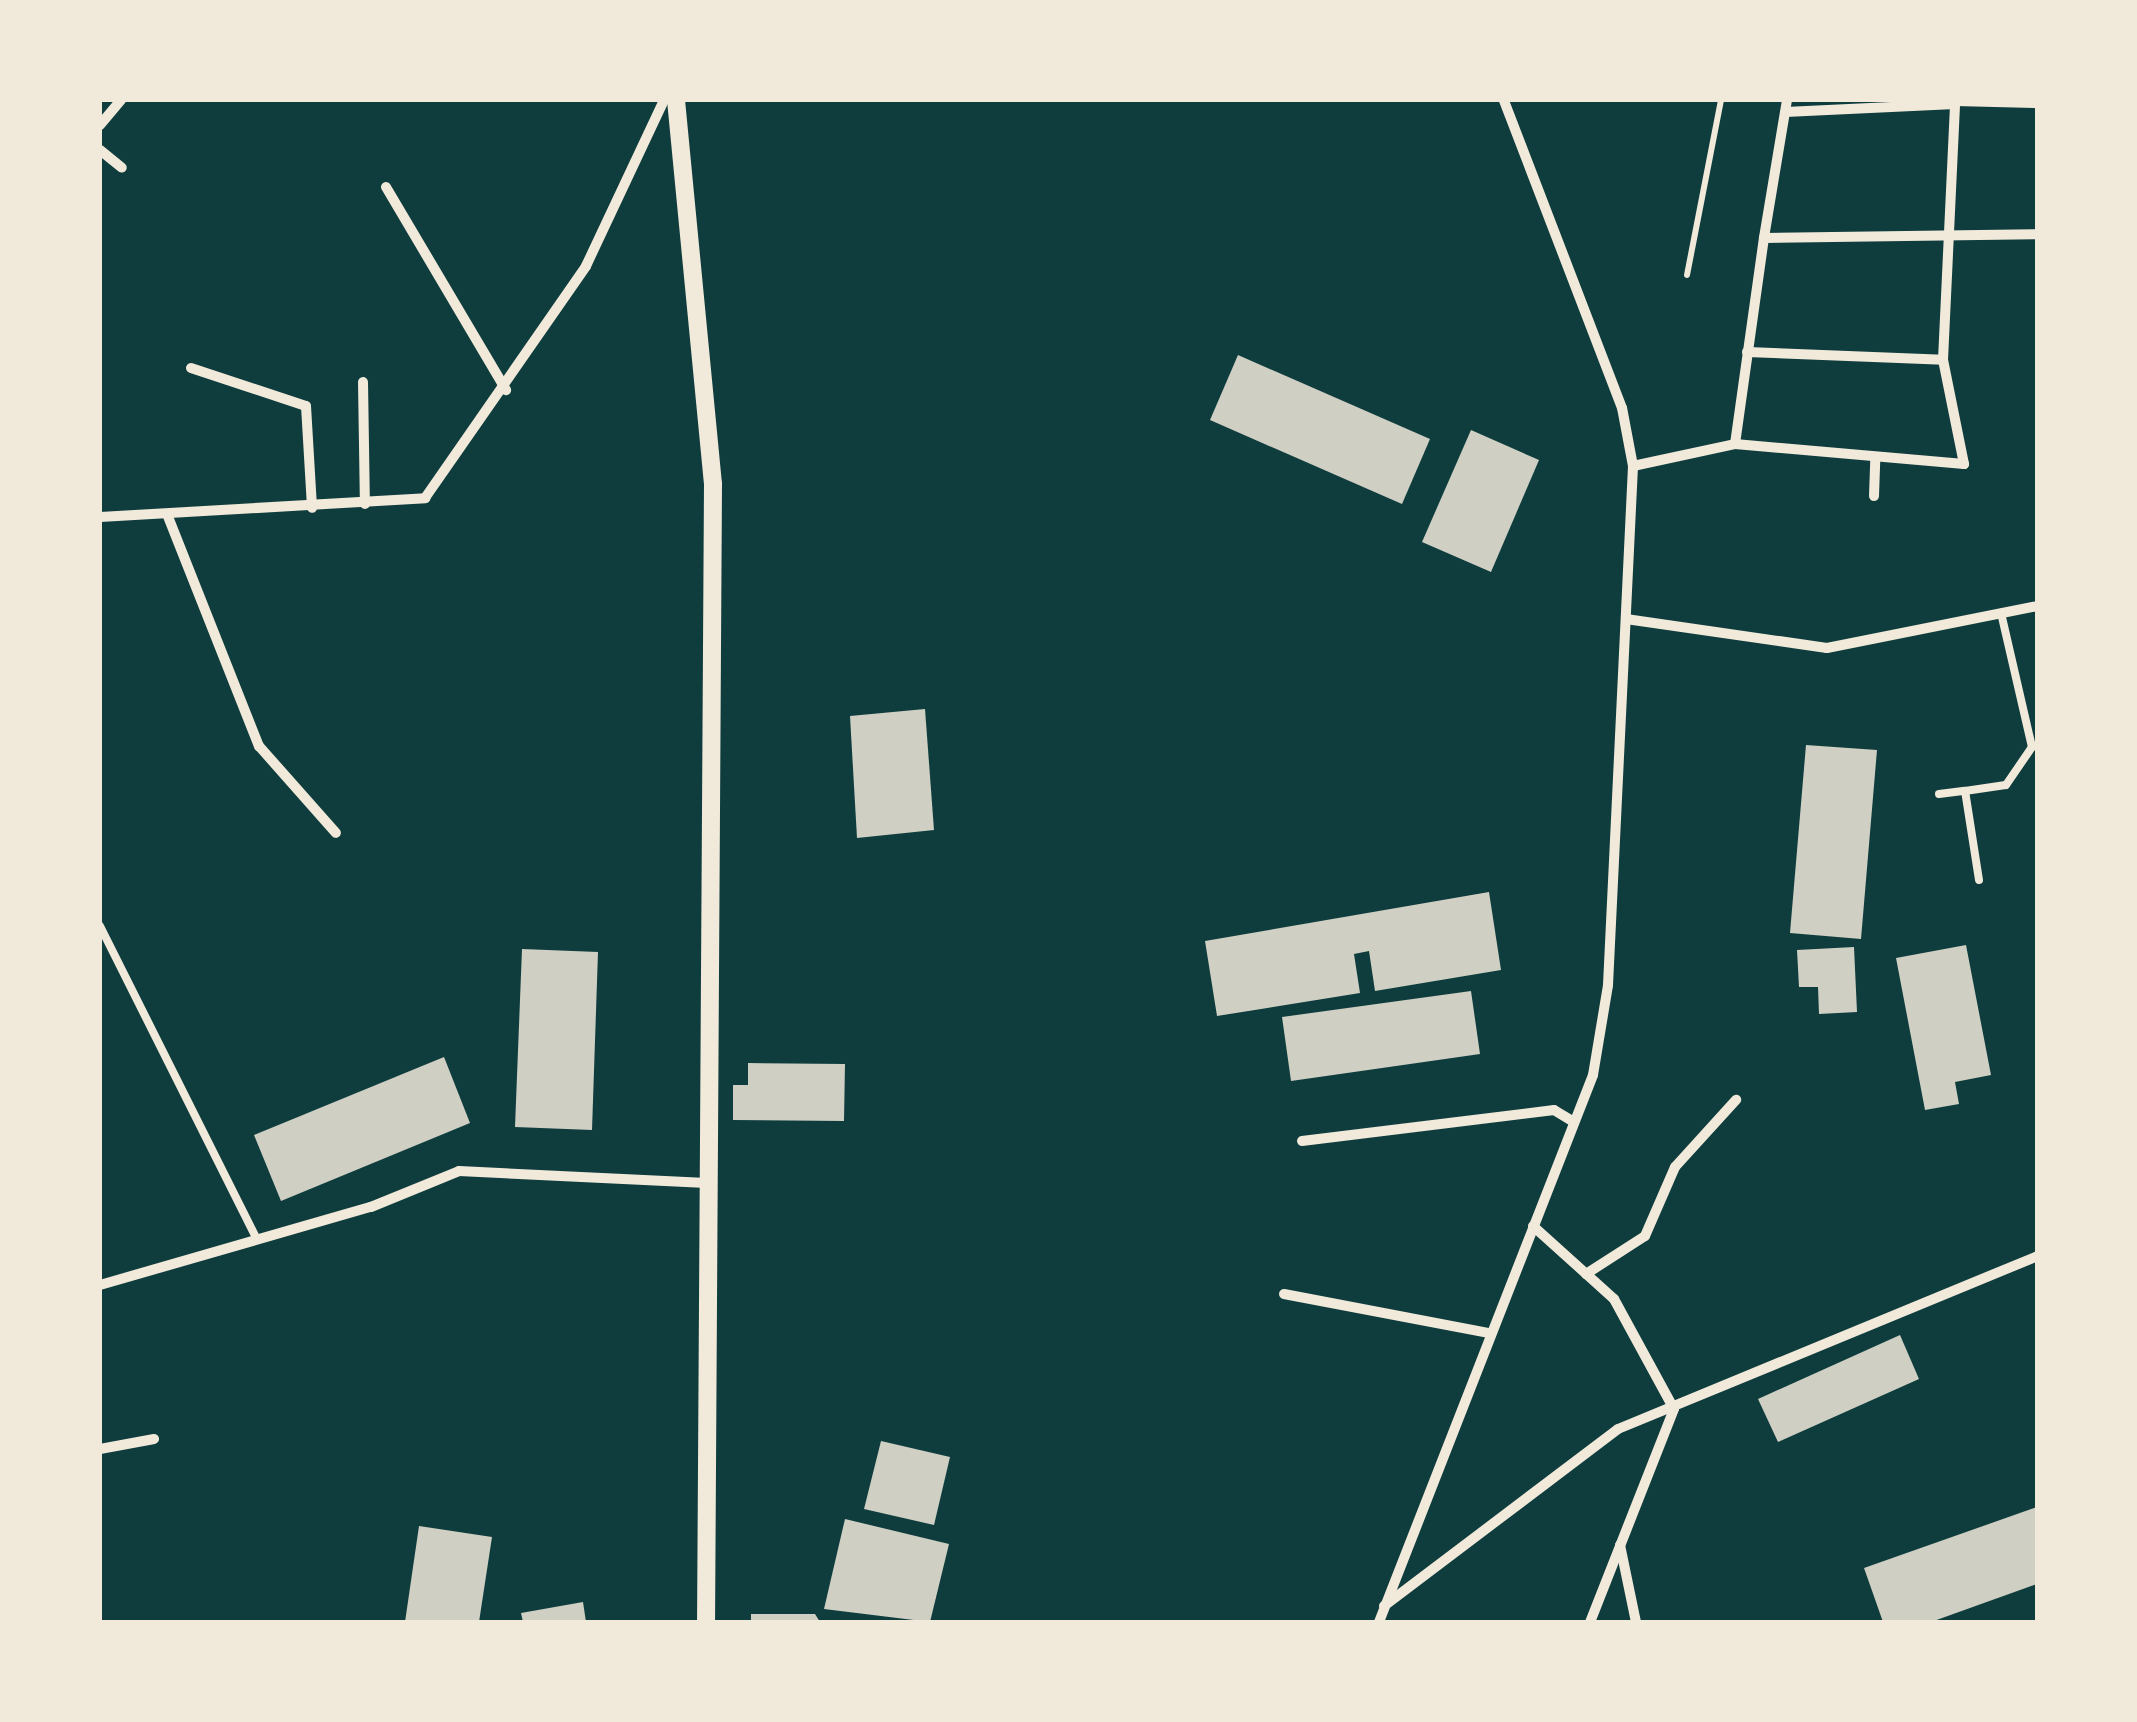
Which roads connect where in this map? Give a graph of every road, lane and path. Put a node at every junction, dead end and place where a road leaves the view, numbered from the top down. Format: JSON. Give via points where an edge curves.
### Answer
{"nodes":[{"id":1,"x":121,"y":100,"type":"edge"},
{"id":2,"x":664,"y":100,"type":"edge"},
{"id":3,"x":676,"y":100,"type":"edge"},
{"id":4,"x":1504,"y":100,"type":"edge"},
{"id":5,"x":1722,"y":100,"type":"edge"},
{"id":6,"x":1955,"y":102,"type":"edge"},
{"id":7,"x":2037,"y":104,"type":"edge"},
{"id":8,"x":1786,"y":106,"type":"edge"},
{"id":9,"x":100,"y":125,"type":"edge"},
{"id":10,"x":100,"y":150,"type":"edge"},
{"id":11,"x":122,"y":168,"type":"dead end"},
{"id":12,"x":386,"y":187,"type":"dead end"},
{"id":13,"x":2037,"y":234,"type":"edge"},
{"id":14,"x":1947,"y":235,"type":"junction"},
{"id":15,"x":1764,"y":238,"type":"junction"},
{"id":16,"x":1688,"y":275,"type":"dead end"},
{"id":17,"x":1747,"y":352,"type":"junction"},
{"id":18,"x":1943,"y":360,"type":"junction"},
{"id":19,"x":190,"y":368,"type":"dead end"},
{"id":20,"x":363,"y":382,"type":"dead end"},
{"id":21,"x":506,"y":390,"type":"junction"},
{"id":22,"x":1735,"y":444,"type":"junction"},
{"id":23,"x":1874,"y":458,"type":"junction"},
{"id":24,"x":1633,"y":466,"type":"junction"},
{"id":25,"x":1874,"y":496,"type":"dead end"},
{"id":26,"x":365,"y":504,"type":"junction"},
{"id":27,"x":312,"y":508,"type":"junction"},
{"id":28,"x":167,"y":514,"type":"junction"},
{"id":29,"x":100,"y":517,"type":"edge"},
{"id":30,"x":2037,"y":606,"type":"edge"},
{"id":31,"x":2001,"y":613,"type":"junction"},
{"id":32,"x":1626,"y":619,"type":"junction"},
{"id":33,"x":1965,"y":791,"type":"junction"},
{"id":34,"x":1939,"y":794,"type":"dead end"},
{"id":35,"x":336,"y":833,"type":"dead end"},
{"id":36,"x":1979,"y":880,"type":"dead end"},
{"id":37,"x":100,"y":926,"type":"edge"},
{"id":38,"x":1736,"y":1100,"type":"dead end"},
{"id":39,"x":1574,"y":1122,"type":"junction"},
{"id":40,"x":1302,"y":1140,"type":"dead end"},
{"id":41,"x":707,"y":1183,"type":"junction"},
{"id":42,"x":1534,"y":1226,"type":"junction"},
{"id":43,"x":256,"y":1237,"type":"junction"},
{"id":44,"x":2037,"y":1256,"type":"edge"},
{"id":45,"x":1586,"y":1274,"type":"junction"},
{"id":46,"x":100,"y":1285,"type":"edge"},
{"id":47,"x":1284,"y":1294,"type":"dead end"},
{"id":48,"x":1489,"y":1333,"type":"junction"},
{"id":49,"x":1674,"y":1409,"type":"junction"},
{"id":50,"x":154,"y":1439,"type":"dead end"},
{"id":51,"x":100,"y":1449,"type":"edge"},
{"id":52,"x":1619,"y":1541,"type":"junction"},
{"id":53,"x":1383,"y":1607,"type":"junction"},
{"id":54,"x":706,"y":1622,"type":"edge"},
{"id":55,"x":1379,"y":1622,"type":"edge"},
{"id":56,"x":1590,"y":1622,"type":"edge"},
{"id":57,"x":1636,"y":1622,"type":"edge"}],
"edges":[{"from":1,"to":9,"type":"street"},
{"from":2,"to":21,"type":"street","via":[[586,266]]},
{"from":3,"to":41,"type":"street","via":[[713,484]]},
{"from":4,"to":24,"type":"street","via":[[1622,408]]},
{"from":5,"to":16,"type":"path"},
{"from":6,"to":7,"type":"street"},
{"from":6,"to":8,"type":"street"},
{"from":6,"to":14,"type":"street"},
{"from":8,"to":15,"type":"street"},
{"from":10,"to":11,"type":"street"},
{"from":12,"to":21,"type":"street"},
{"from":13,"to":14,"type":"street"},
{"from":14,"to":15,"type":"street"},
{"from":14,"to":18,"type":"street"},
{"from":15,"to":17,"type":"street"},
{"from":17,"to":18,"type":"street"},
{"from":17,"to":22,"type":"street"},
{"from":18,"to":23,"type":"street","via":[[1964,464]]},
{"from":19,"to":27,"type":"street","via":[[306,406]]},
{"from":20,"to":26,"type":"street"},
{"from":21,"to":26,"type":"street","via":[[425,498]]},
{"from":22,"to":23,"type":"street"},
{"from":22,"to":24,"type":"street"},
{"from":23,"to":25,"type":"street"},
{"from":24,"to":32,"type":"street"},
{"from":26,"to":27,"type":"street"},
{"from":27,"to":28,"type":"street"},
{"from":28,"to":29,"type":"street"},
{"from":28,"to":35,"type":"street","via":[[259,746]]},
{"from":30,"to":31,"type":"street"},
{"from":31,"to":32,"type":"street","via":[[1828,648]]},
{"from":31,"to":33,"type":"lane","via":[[2032,747],[2006,784]]},
{"from":32,"to":39,"type":"street","via":[[1608,985]]},
{"from":33,"to":34,"type":"lane"},
{"from":33,"to":36,"type":"lane"},
{"from":37,"to":43,"type":"lane"},
{"from":38,"to":45,"type":"street","via":[[1675,1167],[1645,1236]]},
{"from":39,"to":40,"type":"street","via":[[1554,1110]]},
{"from":39,"to":42,"type":"street"},
{"from":41,"to":43,"type":"street","via":[[458,1171],[371,1207]]},
{"from":41,"to":54,"type":"street"},
{"from":42,"to":45,"type":"street"},
{"from":42,"to":48,"type":"street"},
{"from":43,"to":46,"type":"street"},
{"from":44,"to":49,"type":"street"},
{"from":45,"to":49,"type":"street","via":[[1614,1299]]},
{"from":47,"to":48,"type":"street"},
{"from":48,"to":53,"type":"street"},
{"from":49,"to":52,"type":"street"},
{"from":49,"to":53,"type":"street","via":[[1618,1430]]},
{"from":50,"to":51,"type":"street"},
{"from":52,"to":56,"type":"street"},
{"from":52,"to":57,"type":"street"},
{"from":53,"to":55,"type":"street"}]}
